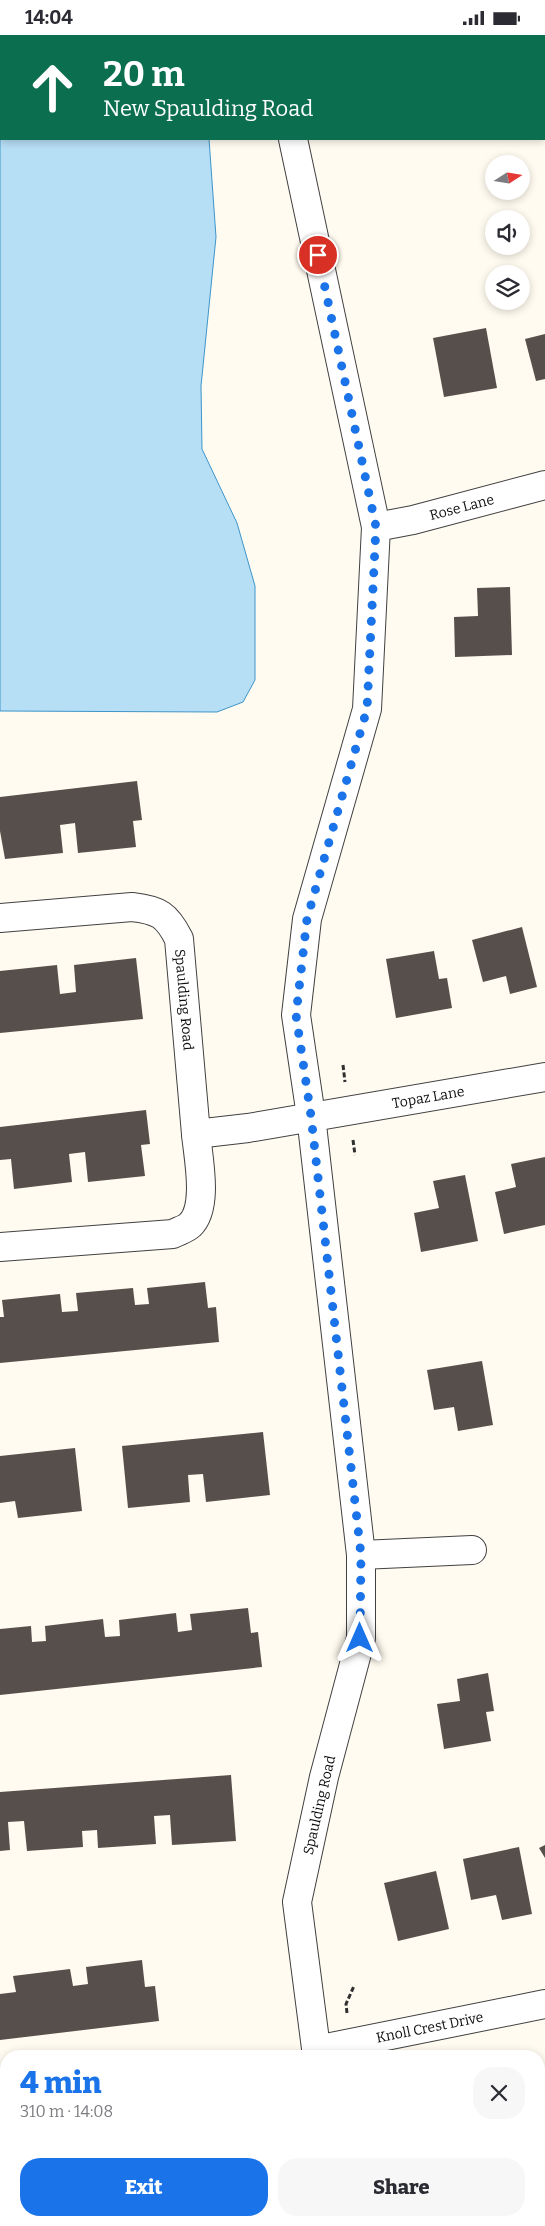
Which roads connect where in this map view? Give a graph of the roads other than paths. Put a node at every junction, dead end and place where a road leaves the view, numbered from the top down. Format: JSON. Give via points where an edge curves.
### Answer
{"nodes":[{"id":1,"x":293,"y":140,"type":"edge"},
{"id":2,"x":545,"y":485,"type":"edge"},
{"id":3,"x":376,"y":527,"type":"junction"},
{"id":4,"x":0,"y":918,"type":"edge"},
{"id":5,"x":545,"y":1077,"type":"edge"},
{"id":6,"x":311,"y":1116,"type":"junction"},
{"id":7,"x":196,"y":1134,"type":"junction"},
{"id":8,"x":0,"y":1247,"type":"edge"},
{"id":9,"x":472,"y":1550,"type":"dead end"},
{"id":10,"x":361,"y":1555,"type":"junction"},
{"id":11,"x":545,"y":2004,"type":"edge"},
{"id":12,"x":316,"y":2050,"type":"edge"},
{"id":13,"x":330,"y":2050,"type":"edge"}],
"edges":[{"from":1,"to":3,"type":"street","name":"Spaulding Road"},
{"from":2,"to":3,"type":"street","name":"Rose Lane"},
{"from":3,"to":6,"type":"street","name":"Spaulding Road","via":[[367,709],[307,919],[296,1015]]},
{"from":4,"to":7,"type":"street","name":"Spaulding Road","via":[[132,907],[153,909],[170,921],[179,939]]},
{"from":5,"to":6,"type":"street","name":"Topaz Lane"},
{"from":6,"to":7,"type":"street"},
{"from":6,"to":10,"type":"street","name":"Spaulding Road"},
{"from":7,"to":8,"type":"street","name":"Spaulding Road","via":[[201,1200],[198,1214],[190,1225],[173,1234]]},
{"from":9,"to":10,"type":"street"},
{"from":10,"to":12,"type":"street","name":"Spaulding Road","via":[[360,1638],[324,1777],[297,1902]]},
{"from":11,"to":13,"type":"street","name":"Knoll Crest Drive"}]}
